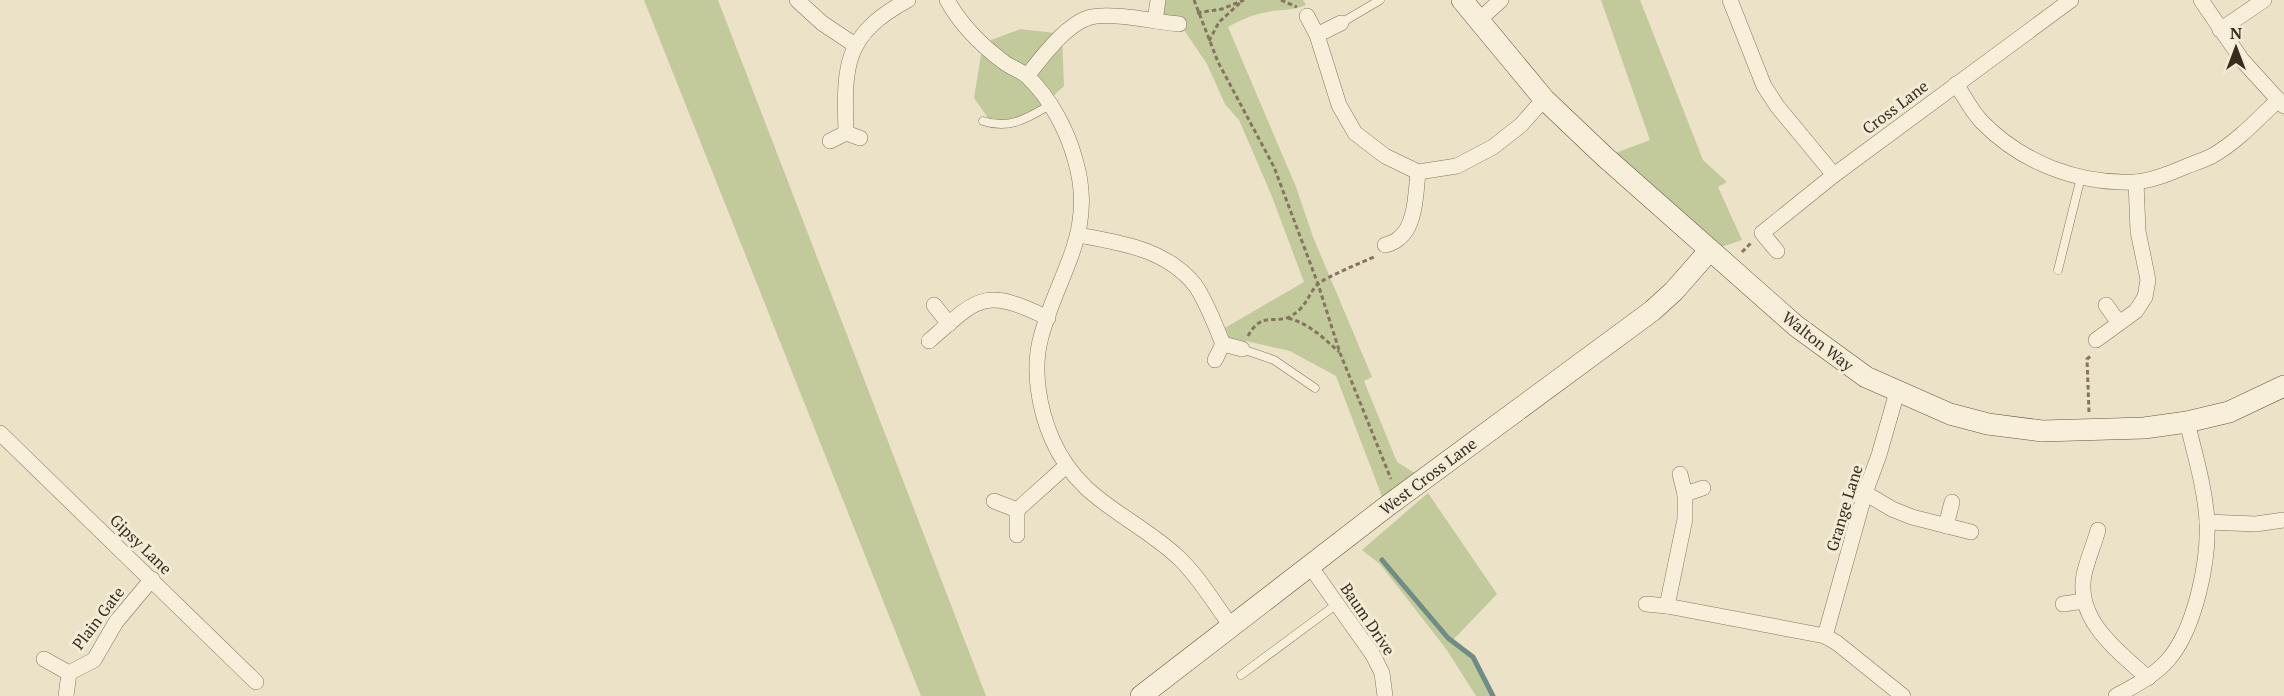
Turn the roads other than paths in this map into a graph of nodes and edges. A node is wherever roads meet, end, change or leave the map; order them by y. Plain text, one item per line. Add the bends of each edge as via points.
1 (797, 0) edge
2 (908, 0) edge
3 (947, 0) edge
4 (1158, 0) edge
5 (1380, 0) edge
6 (1462, 0) edge
7 (1501, 0) edge
8 (1730, 0) edge
9 (2071, 0) edge
10 (2201, 0) edge
11 (2264, 0) edge
12 (1307, 16) dead end
13 (1155, 21) junction
14 (1478, 21) junction
15 (1341, 23) joint
16 (1179, 24) dead end
17 (2220, 30) junction
18 (1317, 35) junction
19 (855, 45) junction
20 (1027, 76) junction
21 (1956, 84) junction
22 (1544, 99) junction
23 (2281, 103) edge
24 (1050, 105) junction
25 (983, 121) dead end
26 (830, 141) dead end
27 (1418, 172) junction
28 (1834, 175) junction
29 (2081, 177) junction
30 (2136, 182) junction
31 (1078, 235) junction
32 (1385, 245) road end
33 (1710, 251) junction
34 (1777, 251) dead end
35 (2058, 270) dead end
36 (934, 305) dead end
37 (2106, 305) dead end
38 (1048, 318) junction
39 (2119, 323) junction
40 (949, 324) junction
41 (2096, 340) road end
42 (929, 341) dead end
43 (1223, 344) junction
44 (1242, 349) joint
45 (1215, 360) dead end
46 (2284, 386) edge
47 (1315, 388) dead end
48 (1898, 392) junction
49 (2187, 423) junction
50 (0, 433) edge
51 (1066, 466) junction
52 (1680, 474) dead end
53 (1703, 488) dead end
54 (1865, 493) junction
55 (1685, 494) junction
56 (994, 501) dead end
57 (1952, 502) dead end
58 (1017, 510) junction
59 (2284, 520) edge
60 (2207, 522) junction
61 (1946, 526) junction
62 (2098, 530) dead end
63 (1971, 532) dead end
64 (1017, 535) dead end
65 (1310, 566) junction
66 (152, 579) junction
67 (2084, 601) junction
68 (1337, 604) junction
69 (1646, 604) dead end
70 (2063, 604) dead end
71 (1667, 606) junction
72 (1231, 626) junction
73 (1825, 636) junction
74 (44, 659) dead end
75 (69, 673) junction
76 (1241, 675) dead end
77 (2148, 678) junction
78 (256, 682) dead end
79 (1900, 695) edge
80 (66, 696) edge
81 (1141, 696) edge
82 (1385, 696) edge
83 (2116, 696) edge

1 - 19 street
2 - 19 street via 885,12
3 - 20 street via 956,17 981,43
4 - 13 street
5 - 15 lane
6 - 14 street, Walton Way
7 - 14 street
8 - 28 street via 1764,86
9 - 21 street, Cross Lane
10 - 17 street
11 - 17 street
12 - 18 street
13 - 16 street
13 - 20 street via 1089,17 1069,29
14 - 22 street, Walton Way
15 - 18 street
17 - 23 street
18 - 27 street via 1339,105 1355,133 1385,156
19 - 26 street via 845,82 853,135
20 - 24 street
21 - 28 street, Cross Lane
21 - 29 street via 1981,121 2010,146 2067,175
22 - 27 street via 1521,125 1493,147 1457,166
22 - 33 street, Walton Way
23 - 30 street via 2212,156
24 - 25 lane via 1009,124
24 - 31 street via 1076,159 1082,210
27 - 32 street via 1415,204 1407,230
28 - 34 street, Cross Lane via 1762,233
29 - 30 street
29 - 35 lane
30 - 39 street via 2138,231 2148,280 2145,297 2136,311
31 - 38 street
31 - 43 street via 1124,243 1154,253 1178,267 1196,287
33 - 48 street, Walton Way via 1826,350 1866,377
33 - 65 street, West Cross Lane via 1652,311
36 - 40 street
37 - 39 street
38 - 40 street via 999,299 968,307
38 - 51 street via 1040,338 1039,391 1044,418
39 - 41 street
40 - 42 street
43 - 44 street
43 - 45 street
44 - 47 lane via 1274,360
46 - 49 street, Walton Way via 2229,412
48 - 49 street, Walton Way via 1950,414 2042,431
48 - 54 street, Grange Lane
49 - 60 street
50 - 66 street, Gipsy Lane
51 - 58 street
51 - 72 street via 1093,496 1179,559
52 - 55 street
53 - 55 street
54 - 61 street via 1892,509
54 - 73 street, Grange Lane
55 - 71 street via 1685,519
56 - 58 street
57 - 61 street
58 - 64 street
59 - 60 street via 2256,524
60 - 77 street via 2197,602 2169,659
61 - 63 street
62 - 67 street via 2084,575
65 - 68 street, Baum Drive
65 - 72 street, West Cross Lane
66 - 75 street, Plain Gate via 116,622 94,660
66 - 78 street, Gipsy Lane
67 - 70 street
67 - 77 street via 2097,629
68 - 76 lane
68 - 82 street, Baum Drive via 1373,655 1382,673
69 - 71 street
71 - 73 street
72 - 81 street, West Cross Lane
73 - 79 street
74 - 75 street
75 - 80 street
77 - 83 street

